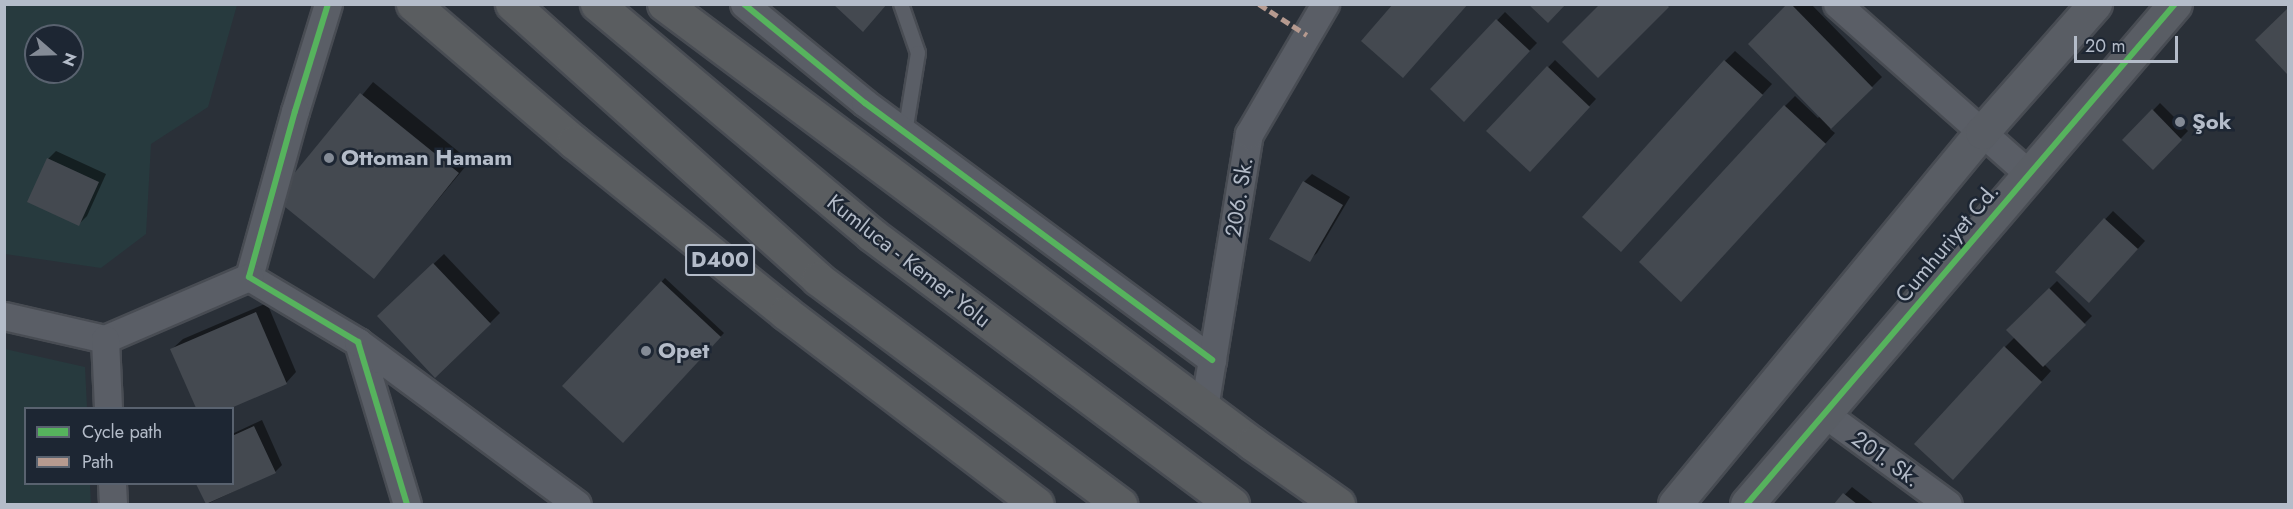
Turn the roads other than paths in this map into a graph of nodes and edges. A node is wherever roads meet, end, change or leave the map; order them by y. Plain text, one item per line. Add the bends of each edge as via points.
1 (328, 4) edge
2 (413, 4) edge
3 (512, 4) edge
4 (597, 4) edge
5 (664, 4) edge
6 (744, 4) edge
7 (901, 4) edge
8 (1325, 4) edge
9 (1837, 4) edge
10 (2095, 4) edge
11 (2175, 4) edge
12 (1982, 132) junction
13 (905, 133) junction
14 (2029, 174) junction
15 (249, 277) junction
16 (4, 316) edge
17 (105, 339) junction
18 (358, 342) junction
19 (1212, 360) junction
20 (108, 407) edge
21 (1204, 408) junction
22 (1825, 414) junction
23 (112, 485) edge
24 (112, 504) edge
25 (407, 504) edge
26 (577, 504) edge
27 (1037, 504) edge
28 (1120, 504) edge
29 (1232, 504) edge
30 (1338, 504) edge
31 (1675, 504) edge
32 (1747, 504) edge
33 (1948, 504) edge

1 - 15 street
2 - 27 highway, D400 via 574,142 749,283
3 - 28 highway, D400 via 818,279
4 - 29 highway, Kumluca - Kemer Yolu via 871,234
5 - 21 highway
6 - 13 street
7 - 13 lane via 918,53
8 - 19 street, 206. Sk. via 1249,134
9 - 12 street
10 - 12 street, Cumhuriyet Cd.
11 - 14 street, Cumhuriyet Cd.
12 - 14 street
12 - 31 street, Cumhuriyet Cd.
13 - 19 street
14 - 22 street, Cumhuriyet Cd.
15 - 17 street
15 - 18 street
16 - 17 street
17 - 20 street
18 - 25 street
18 - 26 street
19 - 21 street, 206. Sk.
21 - 30 highway
22 - 32 street, Cumhuriyet Cd.
22 - 33 street, 201. Sk.
23 - 24 street

